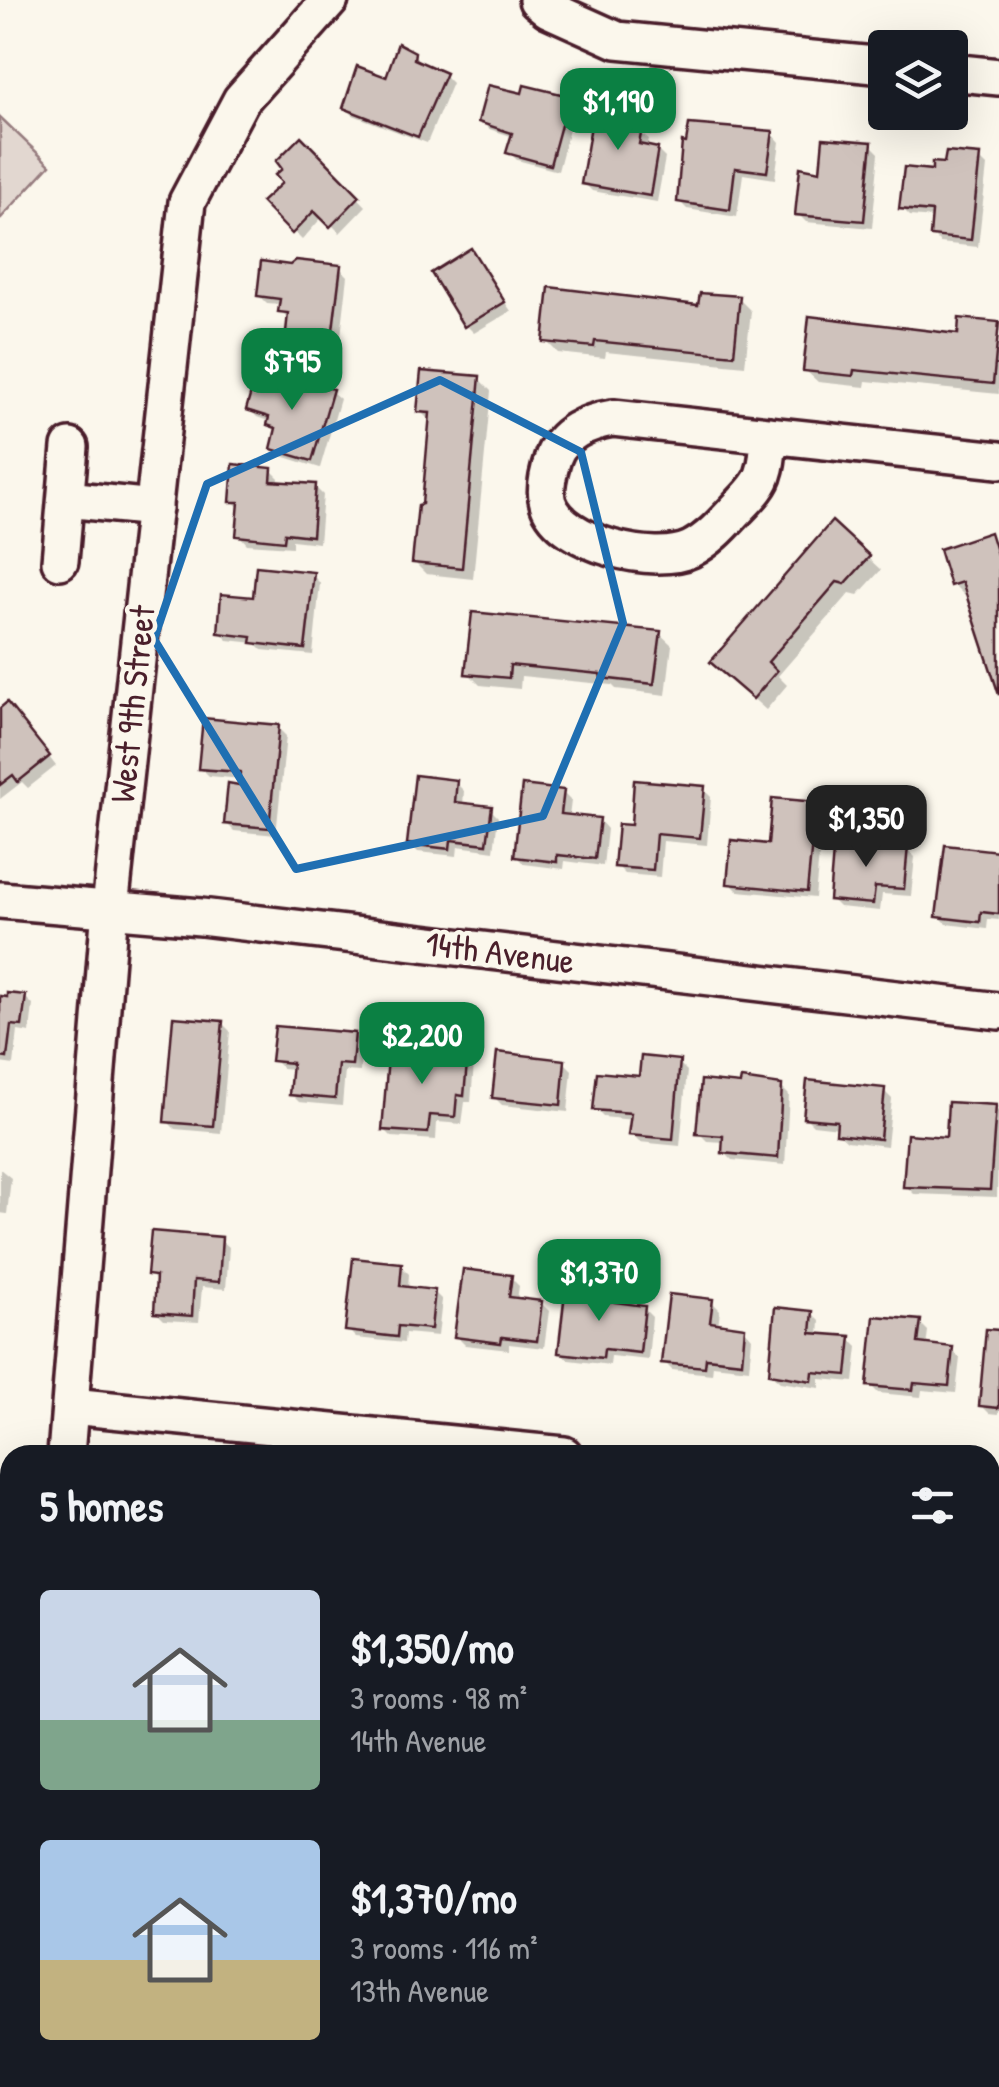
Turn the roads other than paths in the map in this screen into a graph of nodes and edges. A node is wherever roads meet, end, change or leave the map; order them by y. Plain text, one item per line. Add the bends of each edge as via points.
1 (330, 0) edge
2 (537, 0) edge
3 (868, 64) edge
4 (968, 74) edge
5 (999, 77) edge
6 (770, 434) junction
7 (70, 448) dead end
8 (999, 460) edge
9 (66, 499) junction
10 (154, 508) junction
11 (60, 562) dead end
12 (0, 900) edge
13 (110, 908) junction
14 (999, 1011) edge
15 (71, 1406) junction
16 (67, 1445) edge
17 (463, 1445) edge

1 - 10 street, West 9th Street via 241,100 188,202
2 - 3 street via 618,40
4 - 5 street
6 - 6 street via 592,421 557,447 548,470 548,504 583,538 613,550 689,550 716,532 764,476
6 - 8 street
7 - 9 street
9 - 10 street
9 - 11 street
10 - 13 street, West 9th Street
12 - 13 street, 14th Avenue
13 - 14 street, 14th Avenue
13 - 15 street, West 9th Street
15 - 16 street, West 9th Street
15 - 17 street

